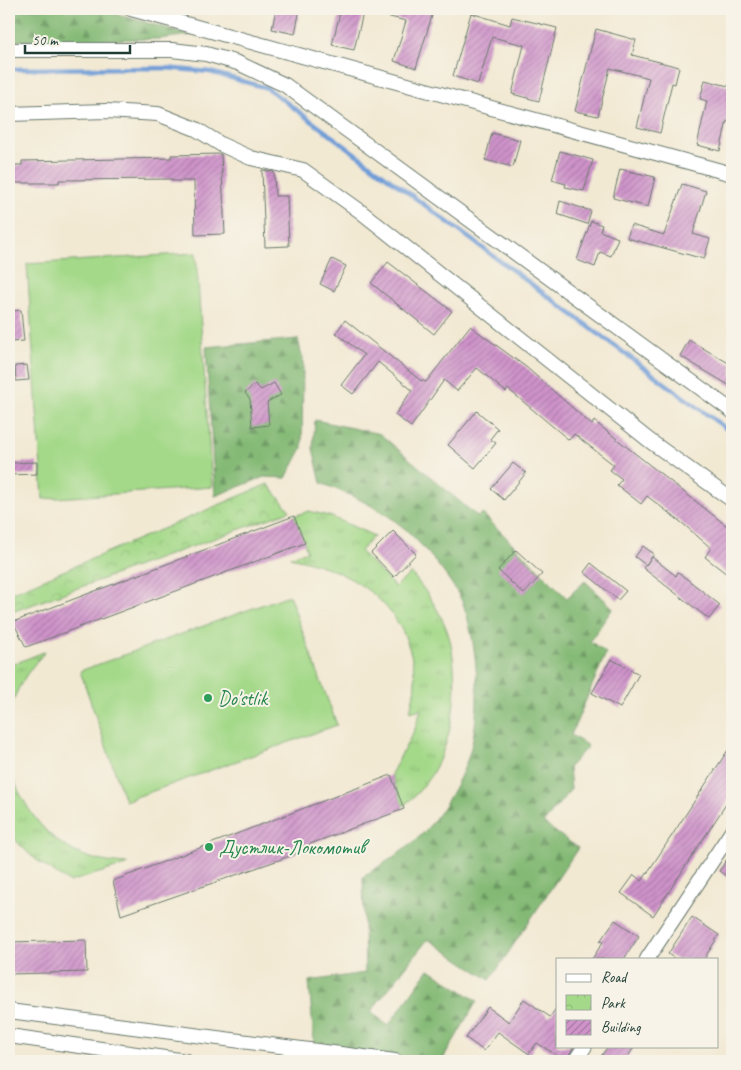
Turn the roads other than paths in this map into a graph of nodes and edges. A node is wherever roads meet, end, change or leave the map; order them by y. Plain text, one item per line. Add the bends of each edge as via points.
1 (131, 9) edge
2 (9, 50) edge
3 (9, 114) edge
4 (732, 174) edge
5 (732, 411) edge
6 (732, 500) edge
7 (732, 831) edge
8 (647, 958) edge
9 (9, 1011) edge
10 (9, 1036) edge
11 (584, 1048) edge
12 (298, 1056) edge
13 (186, 1061) edge
14 (395, 1061) edge
15 (575, 1061) edge

1 - 4 street
2 - 5 street via 172,50 206,54 261,72 285,85
3 - 6 street via 106,111 158,114 251,158 303,170 360,211 650,441
7 - 8 street
9 - 12 street
10 - 13 street
11 - 15 street
12 - 14 street

